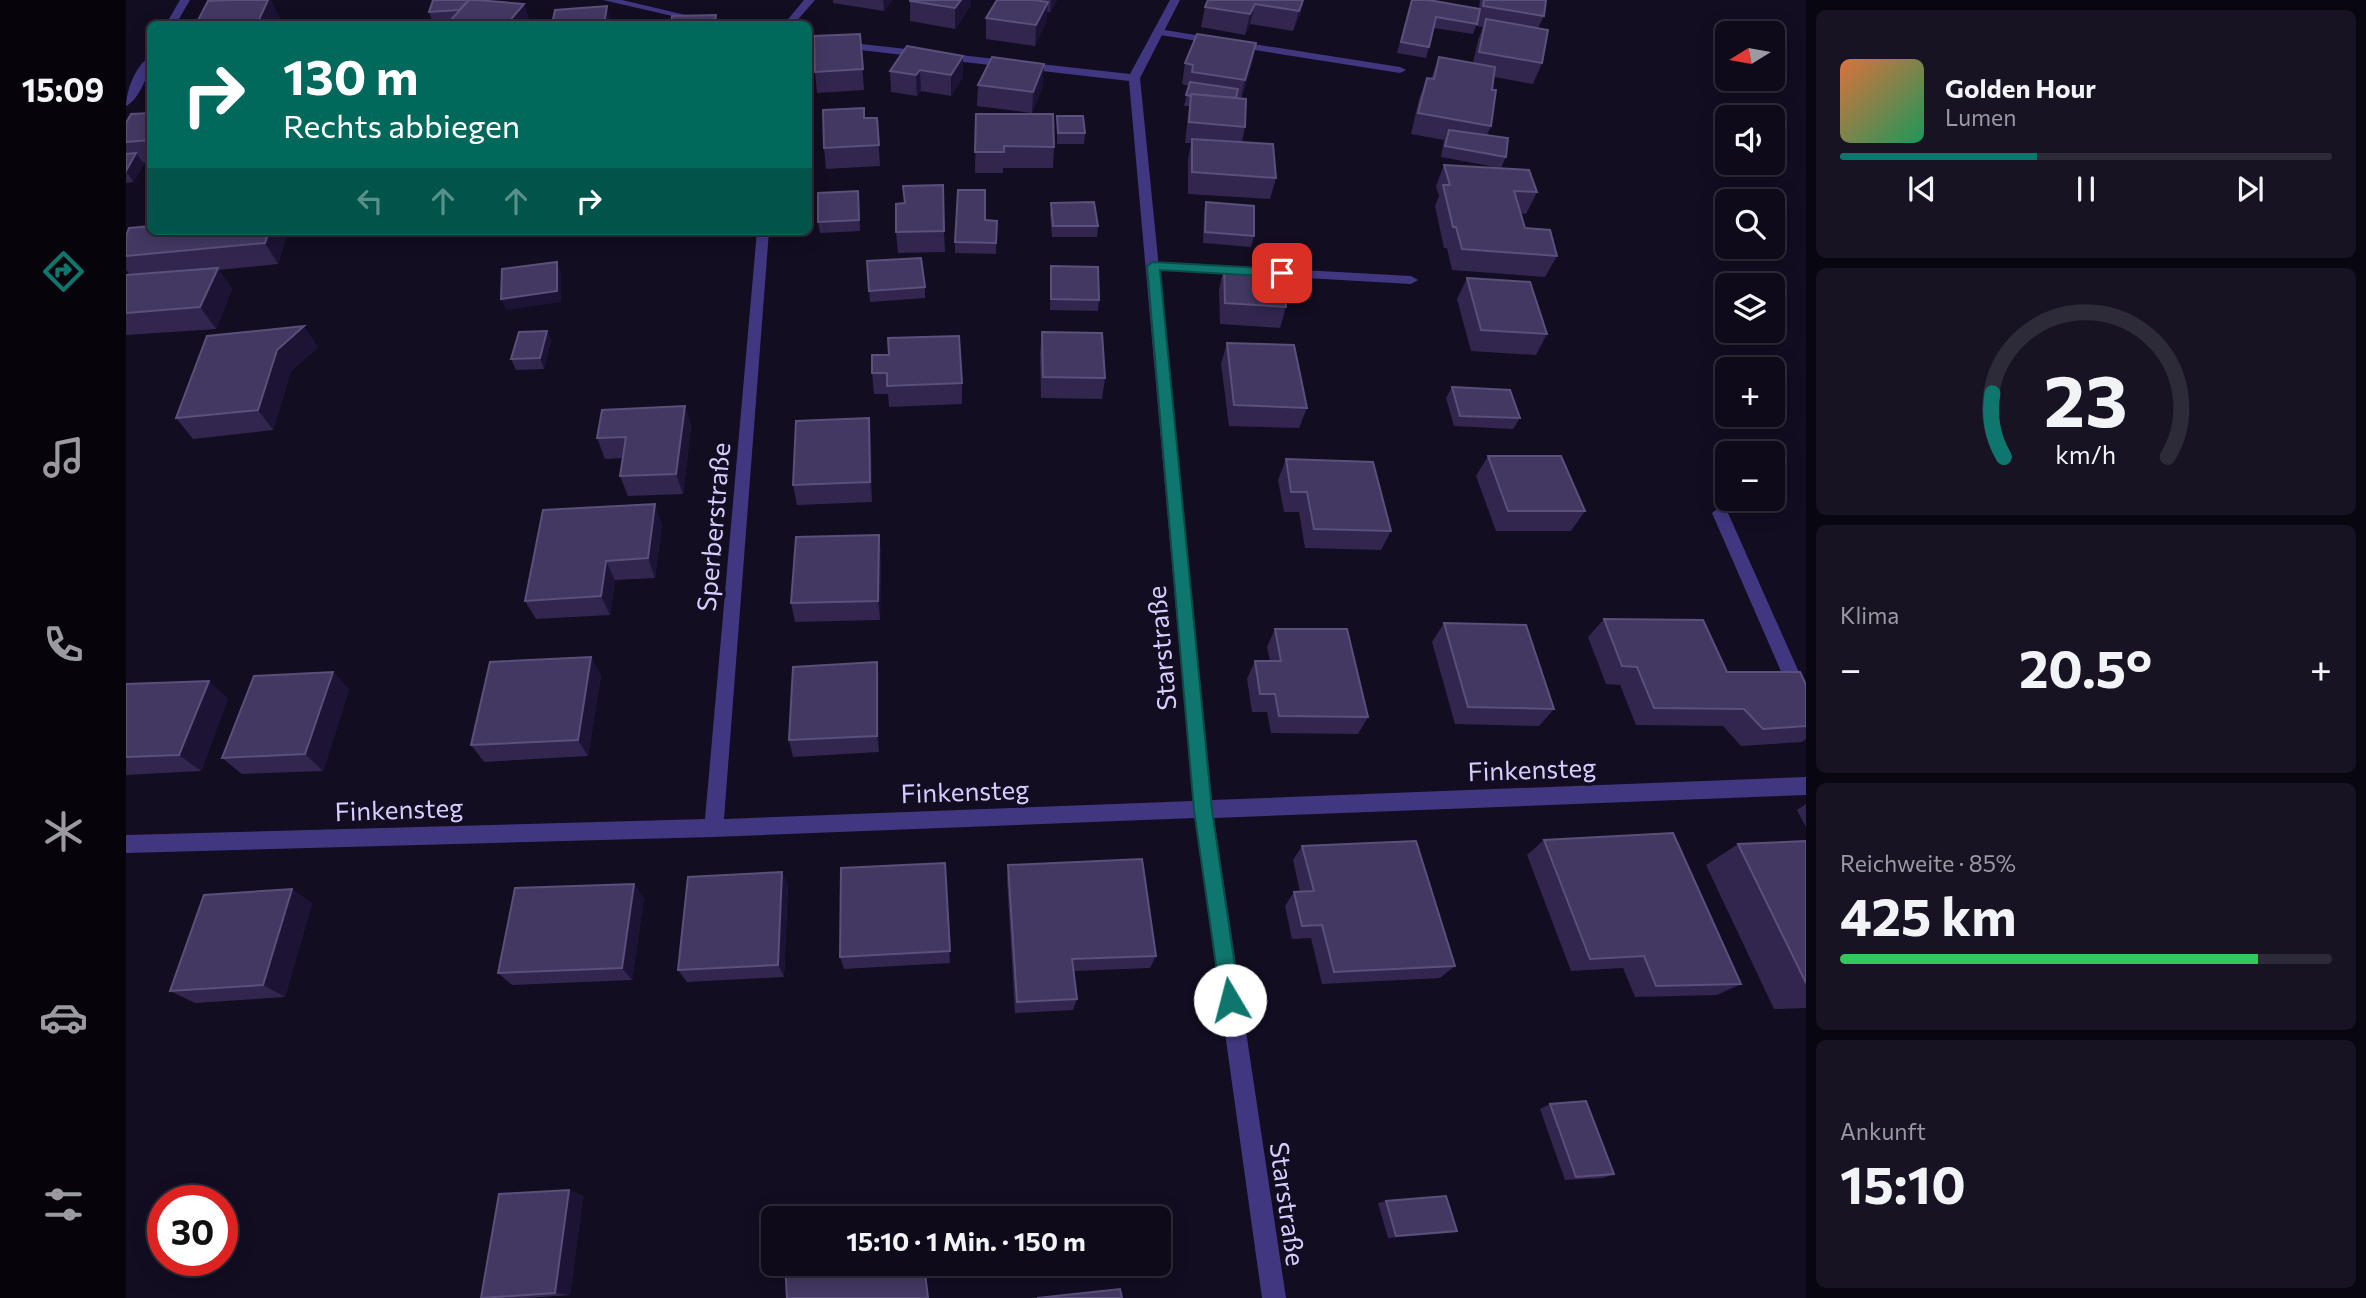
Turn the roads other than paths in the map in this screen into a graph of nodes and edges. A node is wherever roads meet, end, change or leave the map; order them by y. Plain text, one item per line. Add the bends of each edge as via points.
1 (185, 0) edge
2 (608, 0) edge
3 (810, 0) edge
4 (1175, 0) edge
5 (173, 21) edge
6 (705, 21) edge
7 (792, 21) edge
8 (1158, 32) junction
9 (812, 41) edge
10 (147, 65) edge
11 (1400, 71) dead end
12 (1134, 78) junction
13 (126, 103) edge
14 (763, 235) edge
15 (1153, 266) junction
16 (1411, 280) dead end
17 (1720, 513) dead end
18 (1806, 708) edge
19 (1806, 786) edge
20 (1203, 810) junction
21 (714, 828) junction
22 (126, 844) edge
23 (1274, 1298) edge

1 - 5 street
2 - 6 street
3 - 7 street
4 - 8 street
8 - 11 street
8 - 12 street
9 - 12 street
10 - 13 street
12 - 15 street, Starstraße
14 - 21 street, Sperberstraße
15 - 16 street
15 - 20 street, Starstraße
17 - 18 street
19 - 20 street, Finkensteg
20 - 21 street, Finkensteg
20 - 23 street, Starstraße
21 - 22 street, Finkensteg

